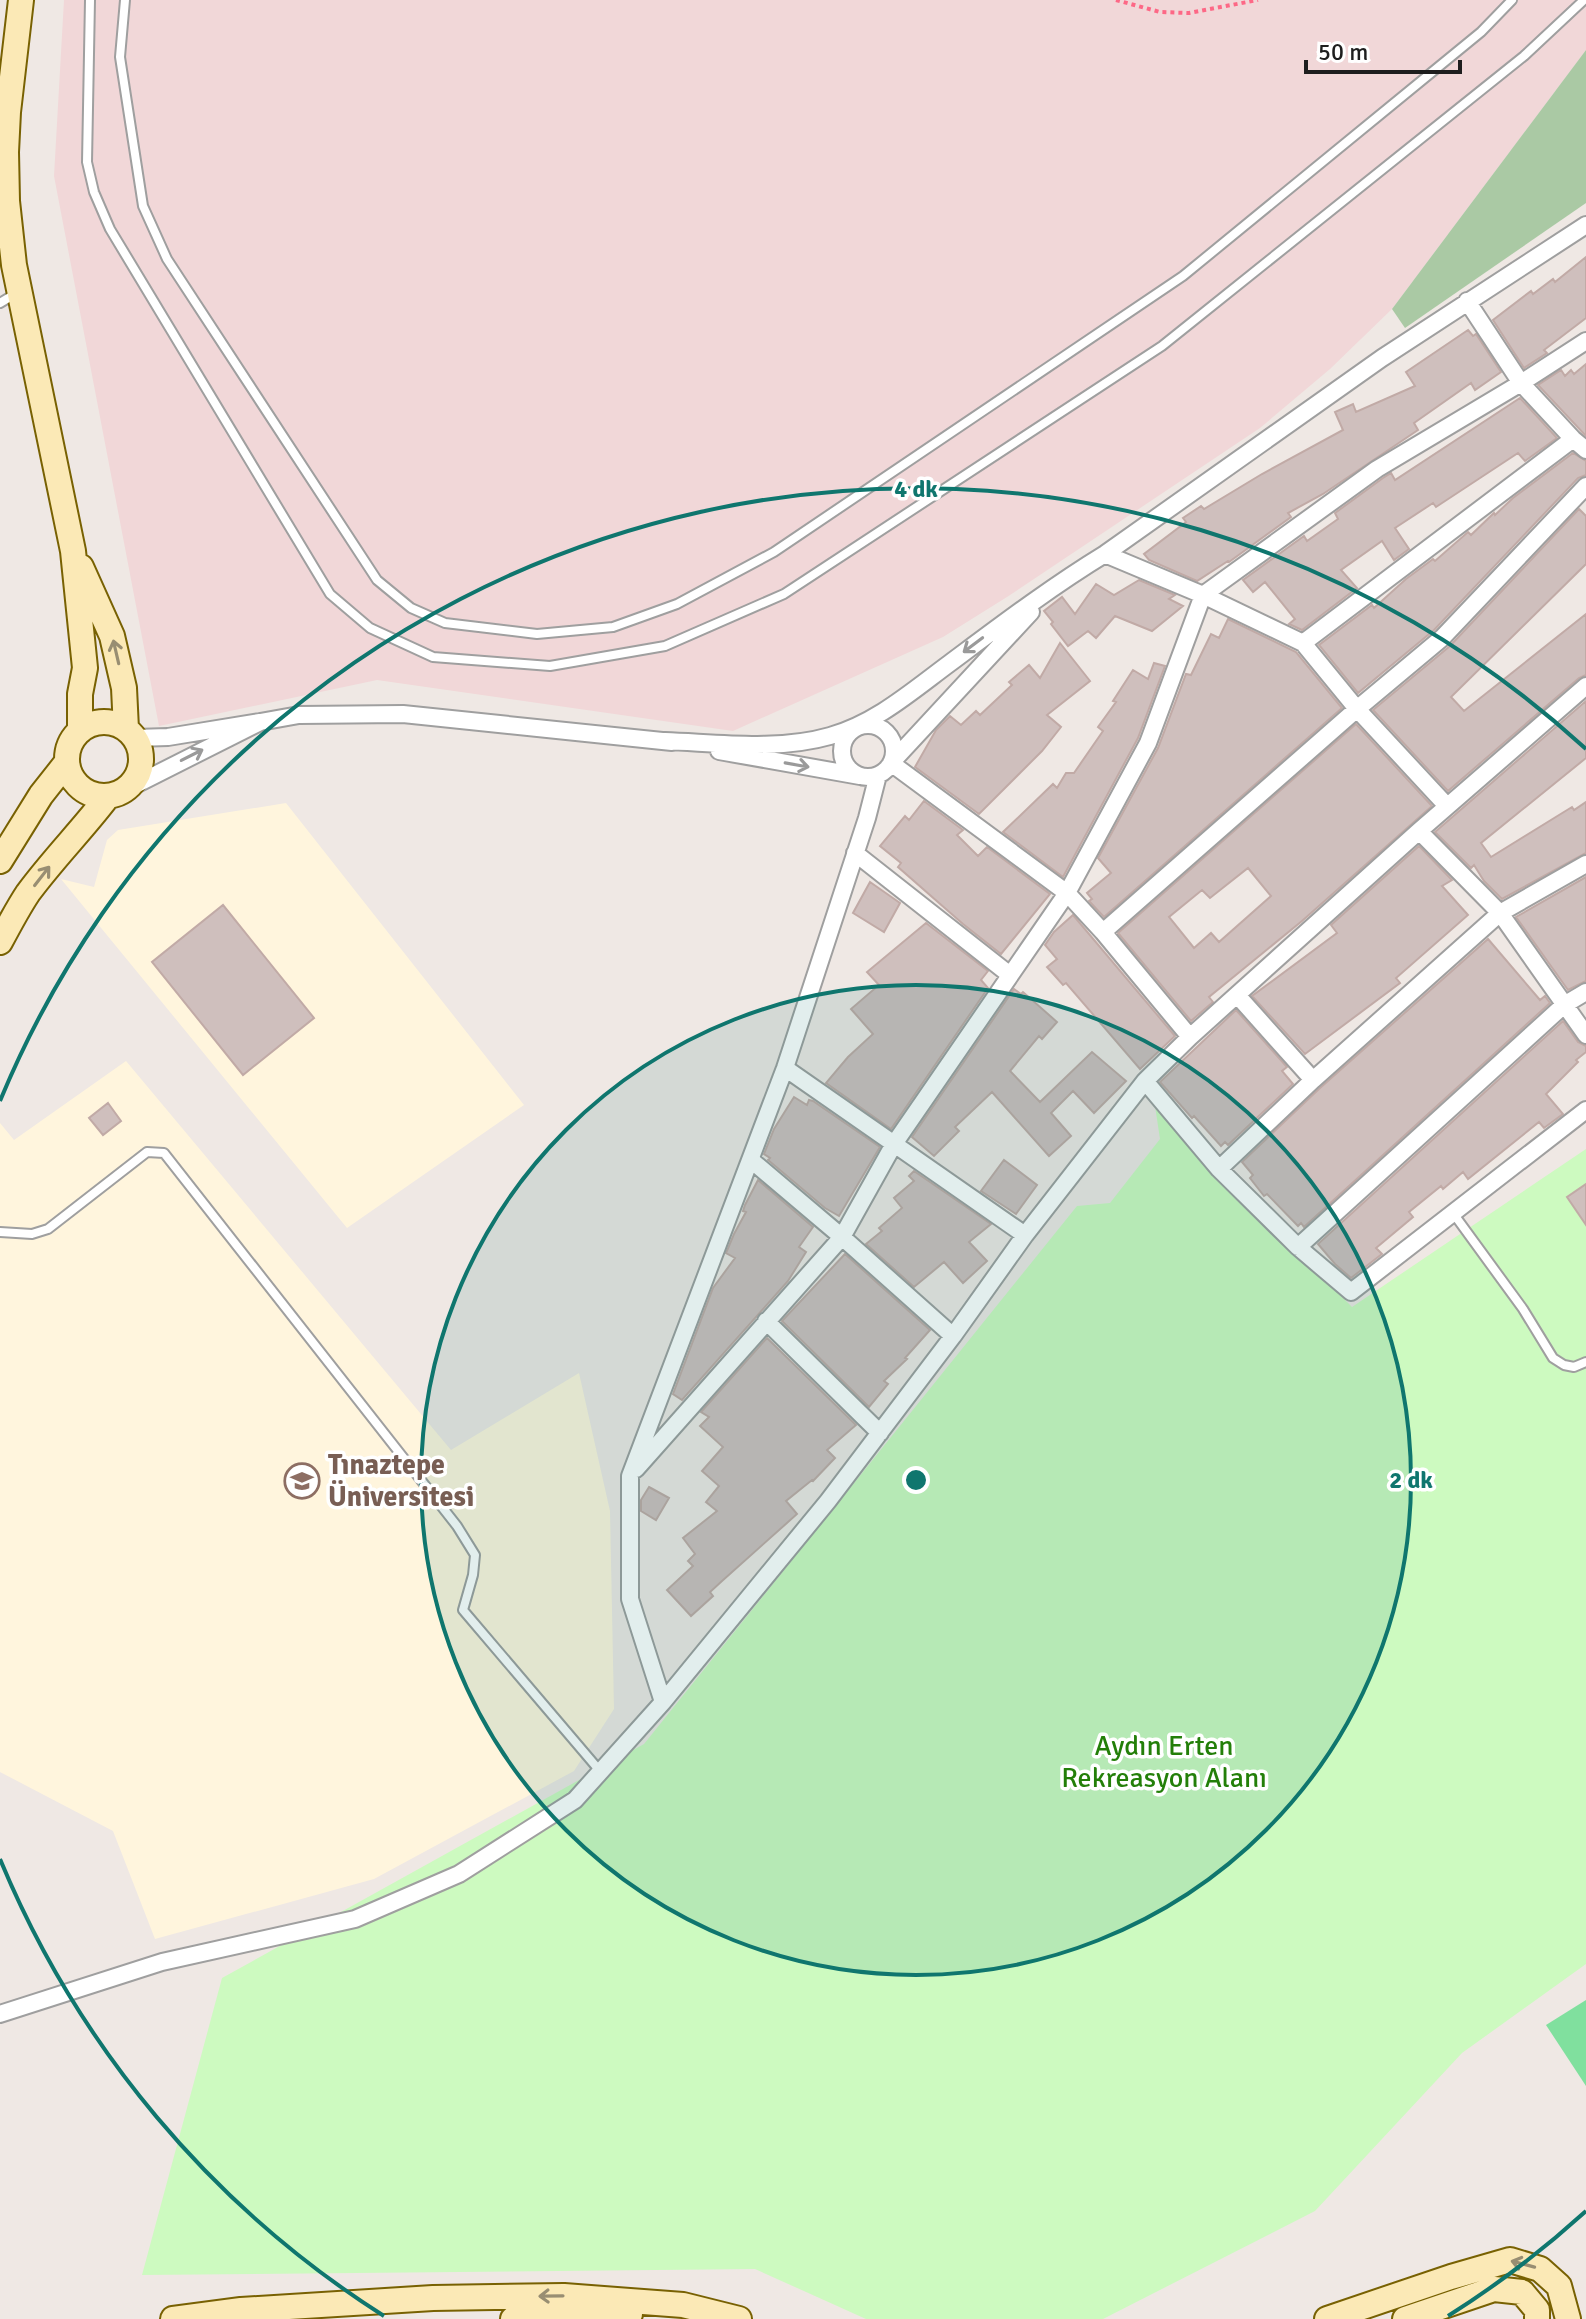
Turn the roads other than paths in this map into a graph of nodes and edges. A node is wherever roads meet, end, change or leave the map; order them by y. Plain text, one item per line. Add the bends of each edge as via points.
1 (21, 0) edge
2 (90, 0) edge
3 (125, 0) edge
4 (1512, 0) edge
5 (1584, 0) edge
6 (1586, 225) edge
7 (10, 297) edge
8 (1467, 301) junction
9 (1586, 341) edge
10 (1521, 383) junction
11 (1579, 445) edge
12 (1586, 486) edge
13 (73, 551) junction
14 (1105, 554) junction
15 (1058, 582) junction
16 (1203, 595) junction
17 (1303, 643) junction
18 (1586, 686) edge
19 (1357, 709) junction
20 (260, 722) junction
21 (857, 726) junction
22 (80, 731) junction
23 (130, 734) junction
24 (665, 741) junction
25 (67, 762) junction
26 (891, 763) junction
27 (878, 775) junction
28 (860, 776) junction
29 (115, 793) junction
30 (1447, 806) junction
31 (1419, 831) junction
32 (855, 853) junction
33 (0, 861) edge
34 (1586, 864) edge
35 (1067, 893) junction
36 (1500, 913) junction
37 (4, 929) edge
38 (1103, 932) junction
39 (1010, 975) junction
40 (1586, 992) edge
41 (1237, 995) junction
42 (1564, 1005) junction
43 (1586, 1035) edge
44 (1190, 1037) junction
45 (785, 1068) junction
46 (1313, 1080) junction
47 (1145, 1081) junction
48 (1586, 1110) edge
49 (894, 1144) junction
50 (751, 1160) junction
51 (1219, 1169) junction
52 (1453, 1213) junction
53 (0, 1232) edge
54 (1025, 1235) junction
55 (842, 1237) junction
56 (1298, 1247) junction
57 (766, 1321) junction
58 (953, 1336) junction
59 (1586, 1362) edge
60 (880, 1433) junction
61 (630, 1476) junction
62 (663, 1702) junction
63 (600, 1772) junction
64 (0, 2014) edge
65 (173, 2319) edge
66 (513, 2319) edge
67 (664, 2319) edge
68 (739, 2319) edge
69 (1327, 2319) edge
70 (1405, 2319) edge
71 (1537, 2319) edge
72 (1568, 2319) edge

1 - 7 main road via 6,152 14,265
2 - 5 lane via 86,148 94,192 110,229 330,594 370,628 433,657 550,666 665,646 784,594 1162,346 1524,56
3 - 4 lane via 120,57 143,206 167,259 377,580 411,608 445,623 537,634 613,627 677,604 774,552 1183,276 1481,32
6 - 8 street
7 - 13 main road
8 - 10 street
8 - 14 street
9 - 10 street
10 - 11 street
10 - 16 street via 1377,469
11 - 17 street
12 - 19 street via 1442,638
13 - 22 main road via 85,668
23 -> 13 main road via 112,636
14 - 15 street
14 - 16 street
15 -> 21 street
15 - 26 street
16 - 17 street
16 - 35 street via 1148,743
17 - 19 street
18 - 30 street
19 - 30 street
19 - 38 street
20 - 23 street via 168,737
20 - 24 street via 299,715 403,714
29 -> 20 street
21 - 24 street via 782,744
21 - 26 street via 873,724 888,732 894,747
21 - 28 street via 844,739 842,757
22 - 23 main road via 103,722
22 - 25 main road
23 - 29 main road via 140,749 138,773
24 -> 28 street
25 - 29 main road via 85,791
25 - 33 main road
26 - 27 street
26 - 35 street
27 - 28 street
27 - 32 street
37 -> 29 main road via 57,857
30 - 31 street
31 - 36 street
31 - 41 street
32 - 39 street
32 - 45 street
34 - 36 street
35 - 38 street
35 - 39 street
36 - 42 street
36 - 46 street
38 - 44 street
39 - 49 street
40 - 42 street
41 - 44 street
41 - 46 street
42 - 43 street
42 - 56 street
44 - 47 street
45 - 49 street
45 - 50 street
46 - 51 street
47 - 51 street
47 - 54 street
48 - 52 street
49 - 54 street
49 - 55 street
50 - 55 street
50 - 61 street
51 - 56 street
52 - 56 street via 1351,1292
52 - 59 lane via 1553,1358 1574,1367
53 - 63 lane via 48,1229 147,1152 164,1153 457,1526 475,1555 463,1610
54 - 58 street
55 - 57 street
55 - 58 street
57 - 60 street
57 - 61 street
58 - 60 street
60 - 62 street
61 - 62 street via 630,1599
62 - 63 street
63 - 64 street via 575,1800 459,1874 355,1919 162,1962
68 -> 65 main road via 683,2305 564,2296 433,2298
66 - 67 main road via 645,2313
72 -> 69 main road via 1559,2286 1540,2269 1510,2260
70 - 71 main road via 1494,2289 1522,2292 1537,2310

